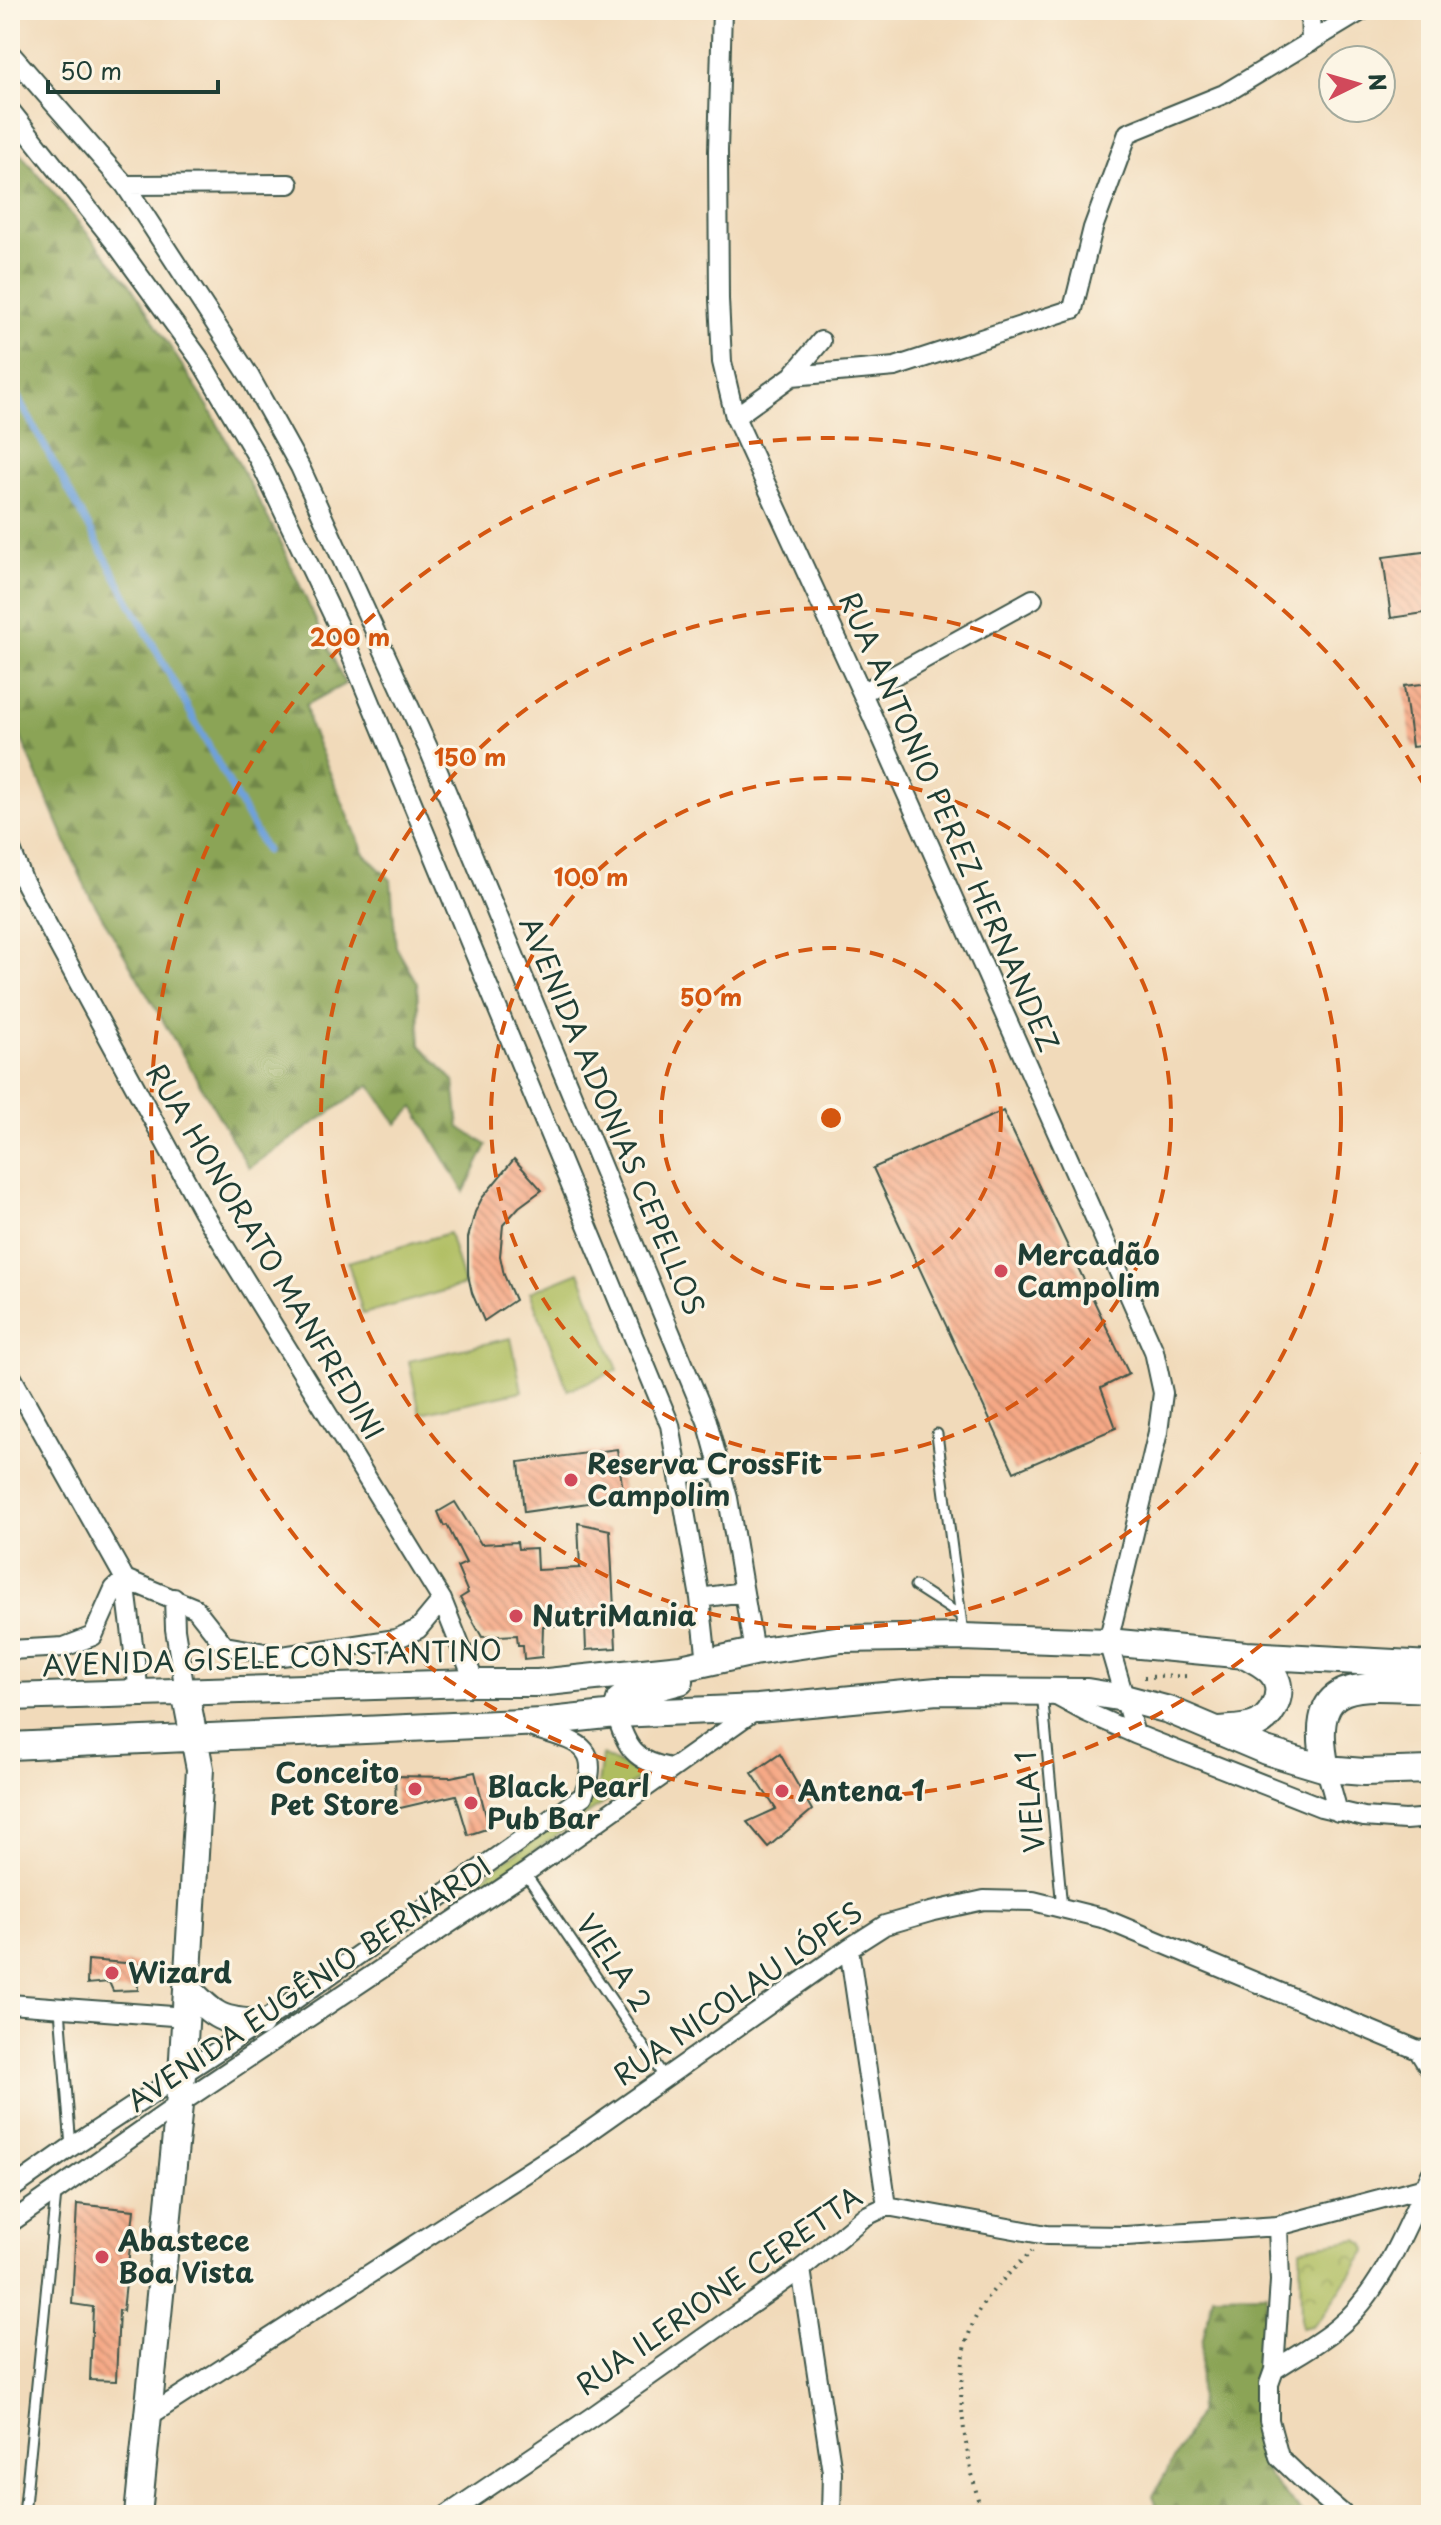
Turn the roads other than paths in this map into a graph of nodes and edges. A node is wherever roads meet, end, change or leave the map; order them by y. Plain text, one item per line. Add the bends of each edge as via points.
1 (722, 10) edge
2 (1310, 10) edge
3 (1363, 10) edge
4 (1311, 42) junction
5 (10, 53) edge
6 (10, 110) edge
7 (289, 184) dead end
8 (125, 185) junction
9 (821, 341) dead end
10 (792, 376) junction
11 (735, 417) junction
12 (1033, 599) dead end
13 (862, 693) junction
14 (10, 847) edge
15 (16, 884) edge
16 (10, 1374) edge
17 (937, 1434) dead end
18 (720, 1469) junction
19 (679, 1474) junction
20 (125, 1579) junction
21 (915, 1586) dead end
22 (743, 1592) junction
23 (174, 1598) junction
24 (700, 1598) junction
25 (442, 1600) junction
26 (962, 1626) junction
27 (1108, 1642) junction
28 (10, 1650) edge
29 (754, 1652) junction
30 (1246, 1655) junction
31 (707, 1662) junction
32 (1431, 1665) edge
33 (475, 1683) junction
34 (1431, 1689) edge
35 (185, 1691) junction
36 (1045, 1692) junction
37 (139, 1693) junction
38 (10, 1697) edge
39 (1124, 1698) junction
40 (758, 1708) junction
41 (616, 1714) junction
42 (517, 1723) junction
43 (1216, 1730) junction
44 (1135, 1734) junction
45 (195, 1739) junction
46 (10, 1746) edge
47 (672, 1768) junction
48 (1326, 1769) junction
49 (1431, 1770) edge
50 (1338, 1812) junction
51 (1431, 1818) edge
52 (525, 1873) junction
53 (1062, 1908) junction
54 (849, 1948) junction
55 (187, 1988) junction
56 (10, 2004) edge
57 (60, 2009) junction
58 (186, 2017) junction
59 (260, 2023) junction
60 (1425, 2049) edge
61 (1431, 2071) edge
62 (182, 2075) junction
63 (665, 2078) junction
64 (179, 2104) junction
65 (71, 2147) junction
66 (1428, 2180) edge
67 (10, 2190) edge
68 (56, 2190) junction
69 (887, 2206) junction
70 (1431, 2214) edge
71 (10, 2223) edge
72 (1278, 2226) junction
73 (801, 2269) junction
74 (1274, 2370) junction
75 (149, 2416) junction
76 (24, 2515) edge
77 (138, 2515) edge
78 (447, 2515) edge
79 (831, 2515) edge
80 (1344, 2515) edge

1 - 11 street, RUA ANTONIO PEREZ HERNANDEZ via 719,299 722,362
2 - 4 street
3 - 4 street
4 - 10 street via 1224,94 1128,133 1093,228 1073,309 895,367
5 - 8 street, AVENIDA ADONIAS CEPELLOS
6 - 19 street via 199,358 259,460 356,667 670,1425
7 - 8 street
8 - 18 street, AVENIDA ADONIAS CEPELLOS via 250,377 355,584 670,1329
9 - 10 street
10 - 11 street
11 - 13 street, RUA ANTONIO PEREZ HERNANDEZ
12 - 13 street
13 - 27 street, RUA ANTONIO PEREZ HERNANDEZ via 1154,1351 1163,1393 1158,1432
14 - 15 street, RUA HONORATO MANFREDINI
15 - 25 street, RUA HONORATO MANFREDINI via 202,1210
16 - 20 street
17 - 26 lane
18 - 19 street
18 - 22 street, AVENIDA ADONIAS CEPELLOS
19 - 24 street
20 - 23 street
20 - 28 street via 114,1589 93,1636 64,1647
20 - 37 street
21 - 26 lane
22 - 24 street
22 - 29 street, AVENIDA ADONIAS CEPELLOS
23 - 25 street via 195,1608 225,1646 282,1656 396,1639 418,1629
23 - 35 street
24 - 31 street
25 - 33 street, RUA HONORATO MANFREDINI
26 - 27 main road, AVENIDA GISELE CONSTANTINO
26 - 29 main road, AVENIDA GISELE CONSTANTINO
27 - 30 main road, AVENIDA GISELE CONSTANTINO
27 - 39 street
29 - 31 main road, AVENIDA GISELE CONSTANTINO
30 - 32 main road, AVENIDA GISELE CONSTANTINO
30 - 43 main road via 1277,1680 1278,1698 1255,1726
31 - 33 main road, AVENIDA GISELE CONSTANTINO via 538,1683
31 - 41 main road via 703,1672 690,1679 620,1700
33 - 35 main road, AVENIDA GISELE CONSTANTINO
34 - 48 main road via 1358,1687 1329,1701 1322,1732
35 - 37 main road, AVENIDA GISELE CONSTANTINO
35 - 45 main road
36 - 39 main road
36 - 40 main road via 937,1691
36 - 44 street
36 - 53 lane, VIELA 1
37 - 38 main road, AVENIDA GISELE CONSTANTINO
39 - 43 main road
39 - 44 street
40 - 41 main road
40 - 47 street, AVENIDA EUGÊNIO BERNARDI
41 - 42 main road
41 - 47 street via 635,1755
42 - 45 main road
42 - 59 street, AVENIDA EUGÊNIO BERNARDI via 576,1743 587,1752 592,1765 583,1796
43 - 48 main road
44 - 50 street
45 - 46 main road
45 - 55 main road via 200,1769
47 - 52 street, AVENIDA EUGÊNIO BERNARDI
48 - 49 main road
48 - 50 street
50 - 51 street
52 - 63 lane, VIELA 2
52 - 64 street, AVENIDA EUGÊNIO BERNARDI
53 - 54 street, RUA NICOLAU LÓPES via 1033,1901 984,1900 885,1925
53 - 60 street, RUA NICOLAU LÓPES via 1102,1918
54 - 63 street, RUA NICOLAU LÓPES
54 - 69 street, RUA ILERIONE CERETTA
55 - 58 main road
55 - 59 main road via 214,2014 232,2022
56 - 57 street
57 - 58 street
57 - 65 lane
58 - 62 main road
59 - 62 street, AVENIDA EUGÊNIO BERNARDI
60 - 61 street, RUA NICOLAU LÓPES
62 - 64 main road
62 - 65 street, AVENIDA EUGÊNIO BERNARDI
63 - 75 street, RUA NICOLAU LÓPES
64 - 68 street, AVENIDA EUGÊNIO BERNARDI
64 - 75 main road
65 - 67 street, AVENIDA EUGÊNIO BERNARDI
66 - 70 street
66 - 72 street
66 - 74 street via 1365,2299 1338,2328
68 - 71 street, AVENIDA EUGÊNIO BERNARDI
68 - 76 lane
69 - 72 street via 1047,2235 1126,2236
69 - 73 street, RUA ILERIONE CERETTA via 864,2217
72 - 74 street
73 - 78 street, RUA ILERIONE CERETTA
73 - 79 street via 832,2472
74 - 80 street via 1269,2420 1279,2457
75 - 77 main road

